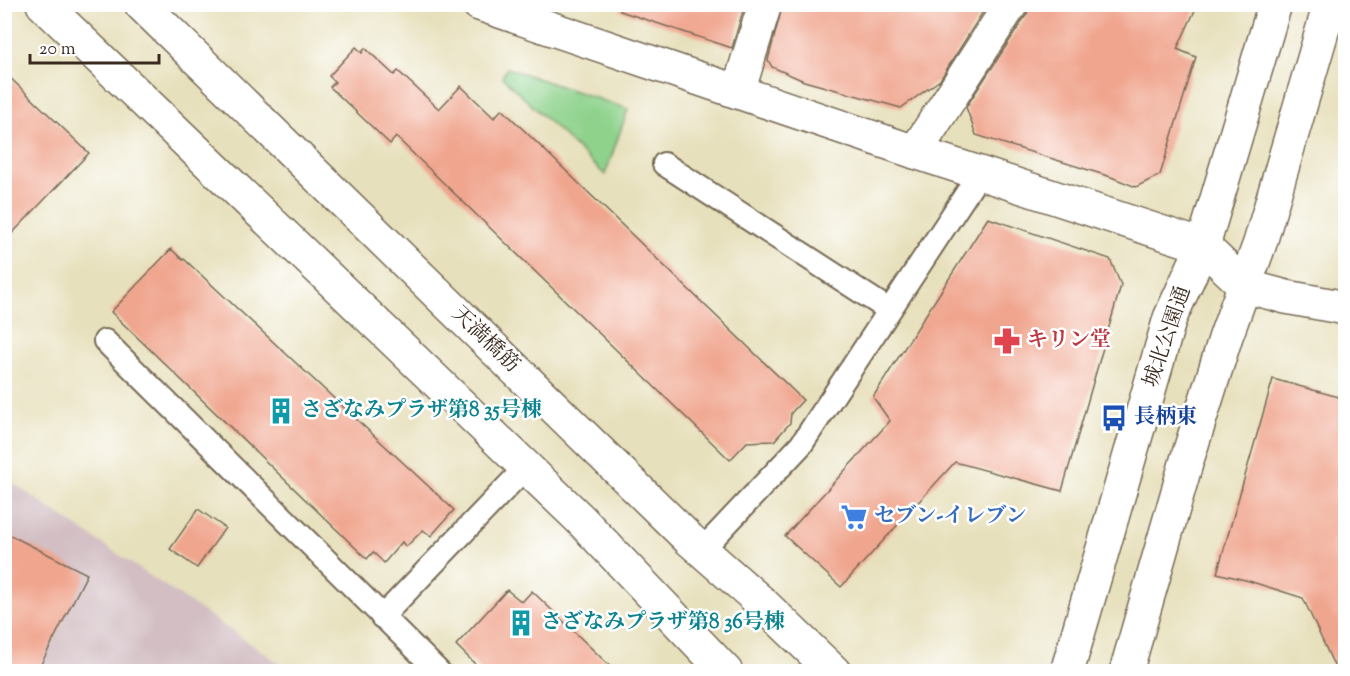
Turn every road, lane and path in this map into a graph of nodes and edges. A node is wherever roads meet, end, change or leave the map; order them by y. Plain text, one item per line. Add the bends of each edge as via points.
1 (43, 4) edge
2 (479, 4) edge
3 (765, 4) edge
4 (1011, 4) edge
5 (1275, 4) edge
6 (1330, 4) edge
7 (156, 11) edge
8 (738, 92) junction
9 (915, 152) junction
10 (664, 164) dead end
11 (980, 173) junction
12 (1203, 246) junction
13 (1245, 286) junction
14 (1346, 308) edge
15 (889, 310) junction
16 (105, 341) dead end
17 (526, 467) junction
18 (702, 550) junction
19 (382, 617) junction
20 (439, 672) edge
21 (726, 672) edge
22 (834, 672) edge
23 (1067, 672) edge
24 (1126, 672) edge

1 - 17 street
2 - 8 street
3 - 8 street
4 - 9 street
5 - 12 street, 城北公園通
6 - 13 street
7 - 18 street, 天満橋筋
8 - 9 street
9 - 11 street
10 - 15 lane
11 - 12 street
11 - 15 lane
12 - 13 street
12 - 23 street, 城北公園通 via 1170,318
13 - 14 street
13 - 24 street via 1187,460
15 - 18 lane via 801,445
16 - 19 lane
17 - 19 lane
17 - 21 street
18 - 22 street, 天満橋筋
19 - 20 lane

